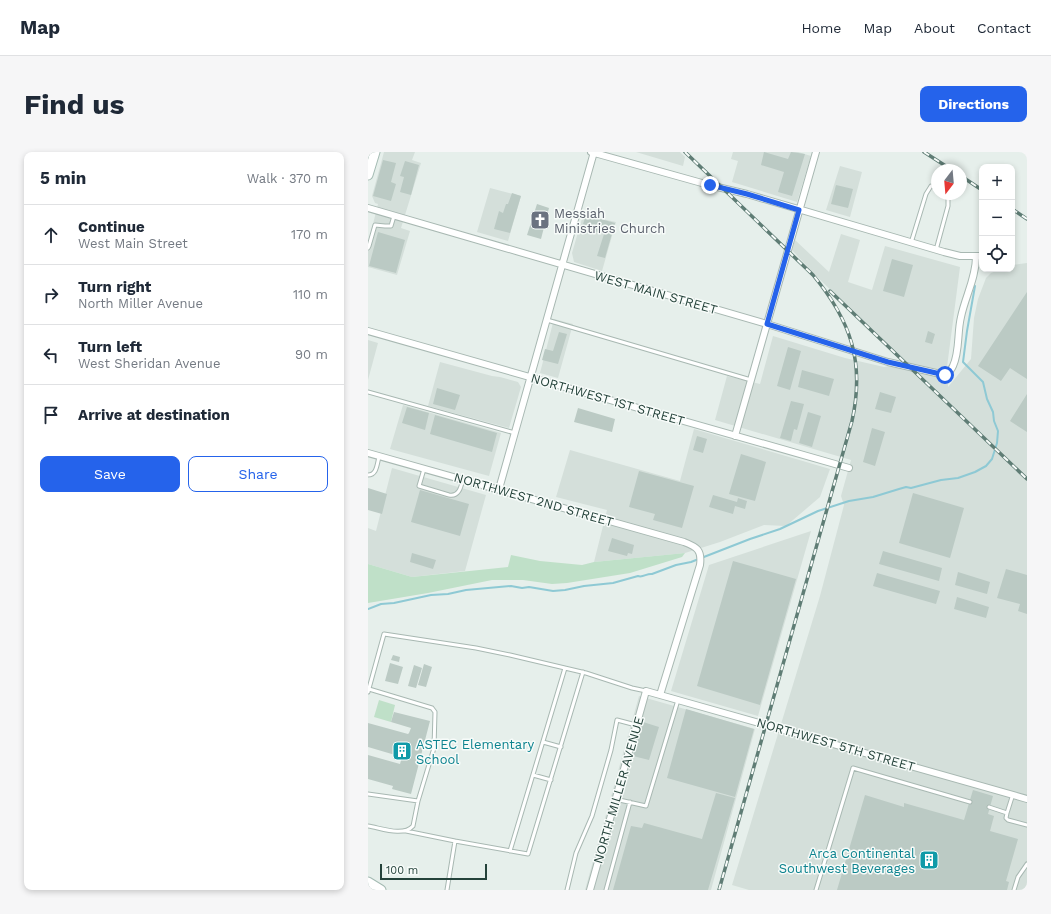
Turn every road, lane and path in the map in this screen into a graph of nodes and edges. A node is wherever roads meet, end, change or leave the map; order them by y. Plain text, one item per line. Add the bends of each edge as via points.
1 (375, 152) edge
2 (593, 152) edge
3 (816, 152) edge
4 (368, 175) edge
5 (931, 186) edge
6 (949, 200) edge
7 (368, 208) edge
8 (799, 210) junction
9 (394, 216) junction
10 (912, 243) junction
11 (368, 248) edge
12 (936, 250) junction
13 (979, 256) edge
14 (563, 264) junction
15 (547, 320) junction
16 (767, 324) junction
17 (368, 331) edge
18 (530, 377) junction
19 (751, 380) junction
20 (368, 392) edge
21 (515, 433) junction
22 (735, 436) junction
23 (368, 453) edge
24 (380, 456) junction
25 (424, 468) junction
26 (849, 468) dead end
27 (368, 475) edge
28 (463, 479) junction
29 (499, 489) junction
30 (565, 668) junction
31 (583, 672) junction
32 (368, 690) edge
33 (646, 691) junction
34 (660, 695) junction
35 (678, 700) junction
36 (636, 725) junction
37 (543, 742) junction
38 (561, 747) junction
39 (534, 775) junction
40 (551, 780) junction
41 (368, 794) edge
42 (1013, 794) junction
43 (615, 799) junction
44 (1027, 799) edge
45 (418, 802) junction
46 (630, 802) junction
47 (970, 802) dead end
48 (989, 808) dead end
49 (1007, 812) junction
50 (1027, 825) edge
51 (368, 826) edge
52 (405, 831) junction
53 (456, 841) junction
54 (510, 851) junction
55 (1027, 864) edge
56 (368, 882) edge
57 (381, 890) edge
58 (447, 890) edge
59 (567, 890) edge
60 (590, 890) edge
61 (606, 890) edge
62 (816, 890) edge
63 (1014, 890) edge

1 - 4 main road
2 - 8 street
2 - 14 street
3 - 8 street
5 - 10 lane via 926,194
6 - 12 lane
7 - 9 street, WEST MAIN STREET
8 - 10 street
8 - 16 street
9 - 11 lane via 391,226 375,225
9 - 14 street, WEST MAIN STREET
10 - 12 street
12 - 13 street via 960,256
13 - 16 street, WEST MAIN STREET via 960,318 955,360 950,372 945,375 888,362
14 - 15 street
14 - 16 street, WEST MAIN STREET
15 - 18 street
15 - 19 lane
16 - 19 street
17 - 18 street, NORTHWEST 1ST STREET
18 - 21 street
18 - 22 street, NORTHWEST 1ST STREET
19 - 22 street
20 - 21 lane
21 - 29 street
22 - 26 street, NORTHWEST 1ST STREET
23 - 24 street, NORTHWEST 2ND STREET
24 - 25 street, NORTHWEST 2ND STREET
24 - 27 lane via 374,473
25 - 28 street, NORTHWEST 2ND STREET
25 - 28 lane via 419,486 449,495 460,490
28 - 29 street, NORTHWEST 2ND STREET
29 - 34 street, NORTHWEST 2ND STREET via 684,542 699,552 700,565
30 - 31 lane
30 - 32 lane via 483,650 384,634
30 - 37 lane
31 - 33 lane
31 - 38 lane
32 - 45 lane via 434,709 434,748
33 - 34 street, NORTHWEST 5TH STREET
33 - 36 street, NORTH MILLER AVENUE
34 - 35 street, NORTHWEST 5TH STREET
35 - 42 street, NORTHWEST 5TH STREET
35 - 46 lane via 646,806
36 - 43 street, NORTH MILLER AVENUE
36 - 59 lane via 617,720 592,816 576,853
37 - 38 lane
37 - 39 lane
38 - 40 lane
39 - 40 lane
39 - 54 lane
40 - 54 lane via 528,854
41 - 45 lane
42 - 44 street, NORTHWEST 5TH STREET
42 - 49 lane
43 - 46 lane
43 - 60 street, NORTH MILLER AVENUE
45 - 52 lane via 413,826
46 - 61 lane
47 - 62 lane via 853,768
48 - 49 lane
49 - 50 lane via 1008,820
51 - 52 lane
52 - 53 lane
53 - 54 lane
53 - 58 lane
55 - 63 lane via 1018,877
56 - 57 main road

